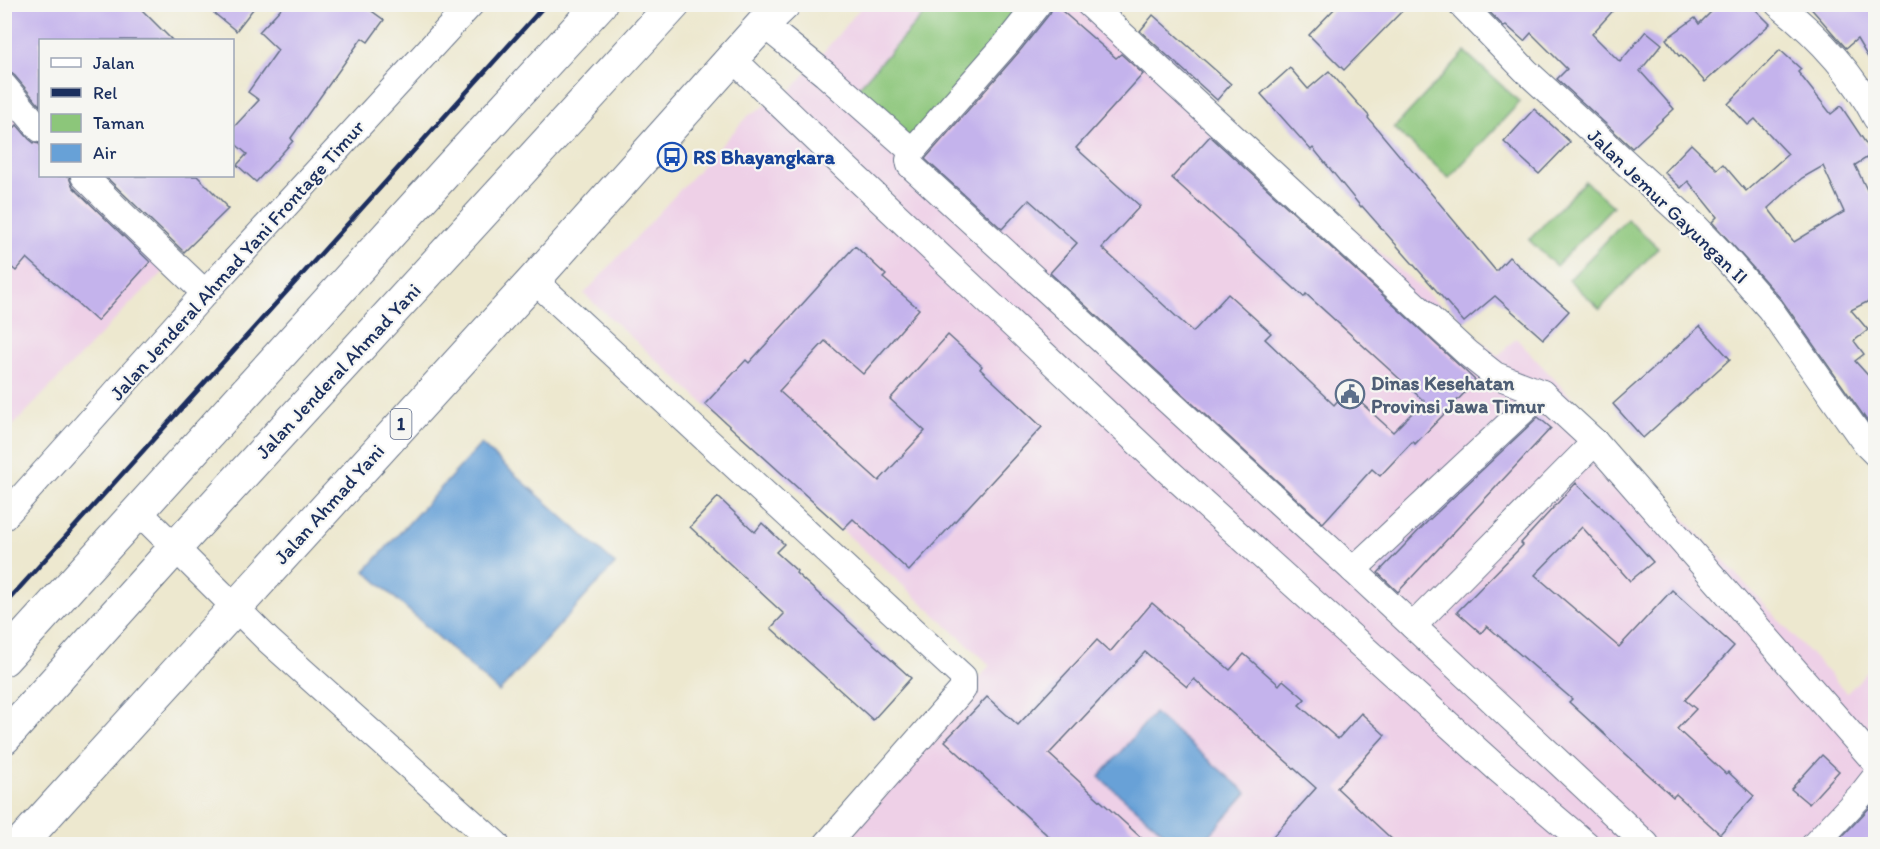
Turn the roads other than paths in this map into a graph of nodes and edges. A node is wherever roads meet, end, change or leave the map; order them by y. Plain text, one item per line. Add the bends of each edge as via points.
1 (471, 4) edge
2 (600, 4) edge
3 (674, 4) edge
4 (1038, 4) edge
5 (1089, 4) edge
6 (1461, 4) edge
7 (1778, 4) edge
8 (773, 14) edge
9 (732, 58) junction
10 (4, 86) edge
11 (1875, 118) edge
12 (39, 128) edge
13 (912, 151) junction
14 (85, 177) edge
15 (534, 280) junction
16 (205, 293) junction
17 (1542, 393) junction
18 (1595, 442) junction
19 (1875, 454) edge
20 (138, 511) junction
21 (4, 517) edge
22 (180, 552) junction
23 (1353, 570) junction
24 (234, 608) junction
25 (1413, 627) junction
26 (4, 659) edge
27 (4, 738) edge
28 (1875, 763) edge
29 (1875, 776) edge
30 (20, 844) edge
31 (496, 844) edge
32 (826, 844) edge
33 (1586, 844) edge
34 (1646, 844) edge
35 (1815, 844) edge

1 - 16 street, Jalan Jenderal Ahmad Yani Frontage Timur
2 - 20 highway
3 - 22 highway, Jalan Jenderal Ahmad Yani
4 - 13 street
5 - 17 street via 1467,353 1495,375
6 - 19 street, Jalan Jemur Gayungan II via 1526,71 1721,253 1770,309
7 - 11 street via 1823,44
8 - 9 highway, Jalan Ahmad Yani / 1
8 - 13 street via 825,74
9 - 15 highway, Jalan Ahmad Yani / 1
9 - 33 street via 1167,470
10 - 12 street
13 - 23 street via 910,165
14 - 16 street
15 - 24 highway, Jalan Ahmad Yani / 1
15 - 32 street via 963,677 963,689
16 - 21 street, Jalan Jenderal Ahmad Yani Frontage Timur
17 - 18 street
17 - 23 street
18 - 25 street
18 - 28 street
20 - 22 street
20 - 26 highway
22 - 24 street
22 - 27 highway, Jalan Jenderal Ahmad Yani
23 - 25 street
24 - 30 highway, Jalan Ahmad Yani / 1
24 - 31 street
25 - 34 street
29 - 35 street

